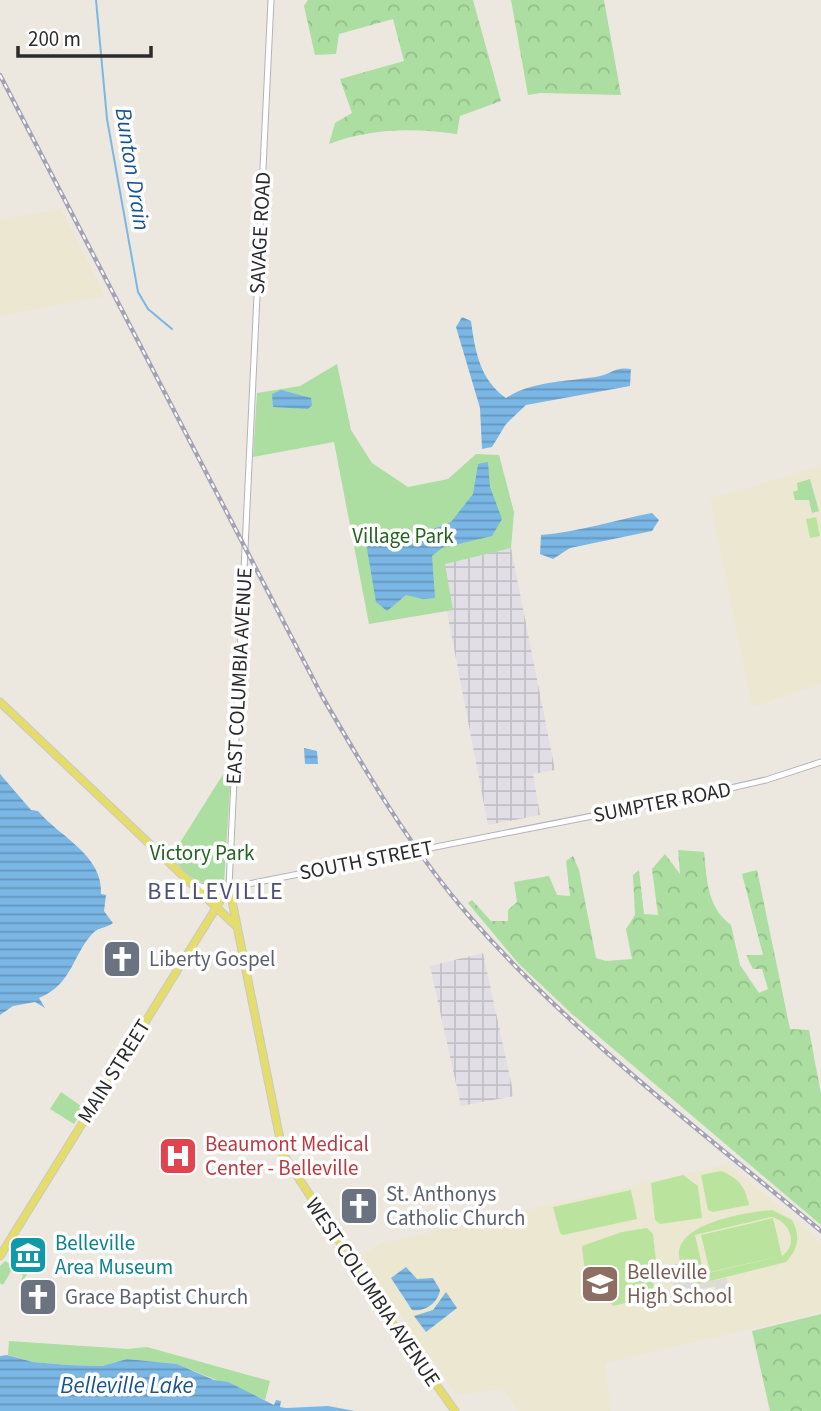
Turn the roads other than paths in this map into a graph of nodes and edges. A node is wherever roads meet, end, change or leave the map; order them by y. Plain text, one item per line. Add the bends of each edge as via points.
1 (271, 0) edge
2 (250, 466) joint
3 (0, 702) edge
4 (821, 762) edge
5 (500, 834) joint
6 (190, 884) junction
7 (229, 886) junction
8 (217, 908) junction
9 (235, 926) junction
10 (0, 1256) edge
11 (455, 1411) edge

1 - 2 street, SAVAGE ROAD
2 - 7 street, EAST COLUMBIA AVENUE
3 - 6 main road
4 - 5 street, SUMPTER ROAD via 736,788
5 - 7 street, SOUTH STREET
6 - 7 street, SOUTH STREET
6 - 8 main road
7 - 8 main road, MAIN STREET
7 - 9 main road, WEST COLUMBIA AVENUE
8 - 9 main road
8 - 10 main road, MAIN STREET
9 - 11 main road, WEST COLUMBIA AVENUE via 283,1154

